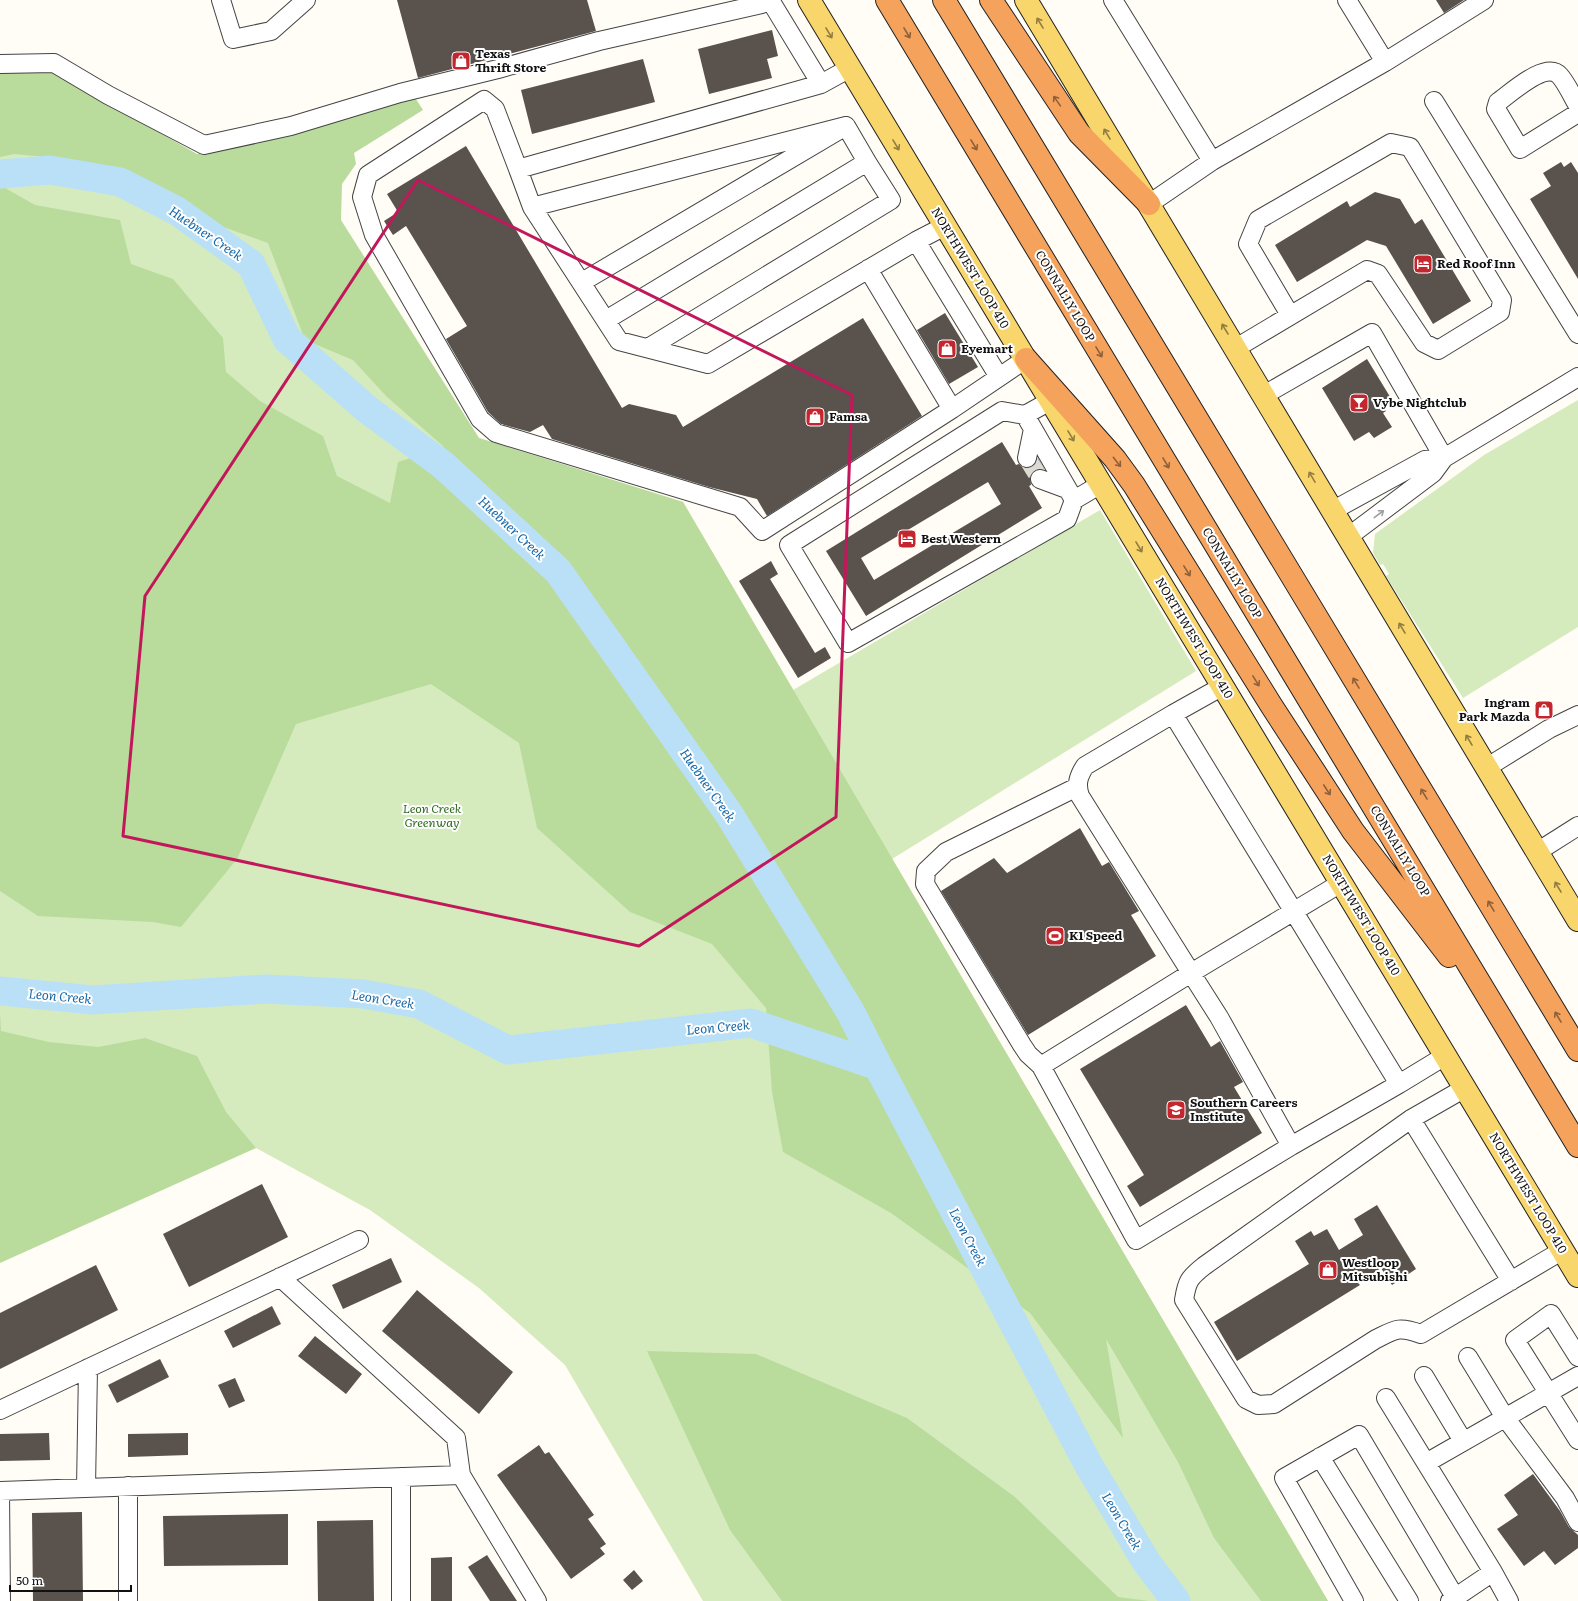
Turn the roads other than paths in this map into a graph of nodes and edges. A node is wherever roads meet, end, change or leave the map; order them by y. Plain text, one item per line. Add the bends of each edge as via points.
1 (221, 0) edge
2 (306, 0) edge
3 (809, 0) edge
4 (887, 0) edge
5 (944, 0) edge
6 (990, 0) edge
7 (1026, 0) edge
8 (1113, 0) edge
9 (1347, 0) edge
10 (1484, 0) edge
11 (765, 1) edge
12 (1385, 62) junction
13 (0, 64) edge
14 (850, 68) junction
15 (821, 84) junction
16 (1434, 101) dead end
17 (1578, 106) edge
18 (1578, 113) edge
19 (846, 126) junction
20 (1212, 161) junction
21 (866, 162) junction
22 (518, 169) junction
23 (1149, 204) junction
24 (532, 207) junction
25 (945, 226) junction
26 (916, 241) junction
27 (868, 269) junction
28 (582, 282) junction
29 (1290, 315) junction
30 (606, 320) junction
31 (1578, 334) edge
32 (648, 348) junction
33 (1236, 348) junction
34 (1026, 359) junction
35 (999, 377) junction
36 (1578, 377) edge
37 (1264, 395) junction
38 (1050, 401) junction
39 (952, 409) junction
40 (1029, 422) junction
41 (1027, 458) tunnel mouth
42 (1444, 458) junction
43 (1040, 479) tunnel mouth
44 (1101, 484) junction
45 (1071, 494) junction
46 (1332, 511) junction
47 (1348, 537) junction
48 (1223, 686) junction
49 (1173, 714) junction
50 (1578, 716) edge
51 (1486, 768) junction
52 (1077, 786) junction
53 (1578, 826) edge
54 (1537, 852) junction
55 (1341, 883) junction
56 (1293, 912) junction
57 (1578, 920) edge
58 (1191, 973) junction
59 (1517, 1045) junction
60 (1578, 1050) edge
61 (1445, 1056) junction
62 (1041, 1066) junction
63 (1399, 1084) junction
64 (1465, 1088) junction
65 (1411, 1119) junction
66 (1291, 1146) junction
67 (1578, 1146) edge
68 (359, 1240) dead end
69 (1563, 1250) junction
70 (1578, 1276) edge
71 (280, 1277) junction
72 (1511, 1281) junction
73 (1468, 1357) dead end
74 (1578, 1357) edge
75 (88, 1368) junction
76 (1424, 1376) dead end
77 (1578, 1376) edge
78 (1550, 1393) junction
79 (1386, 1398) dead end
80 (0, 1410) edge
81 (1504, 1416) junction
82 (1578, 1440) edge
83 (1463, 1441) junction
84 (1320, 1457) junction
85 (1426, 1462) junction
86 (461, 1475) junction
87 (401, 1477) junction
88 (128, 1486) junction
89 (86, 1488) junction
90 (1578, 1522) edge
91 (1493, 1572) junction
92 (1452, 1599) edge
93 (1, 1601) edge
94 (128, 1601) edge
95 (401, 1601) edge
96 (537, 1601) edge
97 (1354, 1601) edge
98 (1408, 1601) edge
99 (1509, 1601) edge

1 - 2 street via 232,39 271,31
3 -> 14 main road, NORTHWEST LOOP 410
4 -> 59 highway, CONNALLY LOOP
60 -> 5 highway
23 -> 6 highway via 1079,133
23 -> 7 main road
8 - 20 street
9 - 12 street
10 - 12 street
11 - 13 street via 400,93 291,126 204,145 108,95 54,63
11 - 15 street
12 - 20 street
14 - 15 street
14 -> 25 main road, NORTHWEST LOOP 410
15 - 22 street
16 - 31 street
17 - 18 street via 1559,76 1552,71 1541,72 1498,102 1496,109 1520,149
19 - 21 street
19 - 24 street
19 - 28 street
20 - 23 street
21 - 30 street
21 - 32 street via 891,200
22 - 24 street
22 - 39 street via 495,109 484,100 368,175 362,197 374,235 480,419 496,433 740,507 762,531
33 -> 23 main road
24 - 28 street
25 - 26 street
25 - 34 main road, NORTHWEST LOOP 410
26 - 27 street
26 - 35 street
27 - 32 street via 708,364
27 - 39 street
28 - 30 street
29 - 29 street via 1367,270 1378,274 1424,343 1438,350 1500,312 1502,300 1410,147 1391,143 1258,220 1248,244
29 - 33 street
30 - 32 street via 620,341
33 - 37 main road
34 - 35 street
34 - 38 main road, NORTHWEST LOOP 410
34 -> 59 highway via 1134,485 1353,831
35 - 39 street
36 - 42 street
37 - 42 street via 1372,333
46 -> 37 main road
38 - 40 street
38 -> 44 main road, NORTHWEST LOOP 410
40 - 41 street
40 - 45 street
40 - 45 street via 1002,411 789,545 848,643 1067,519
42 - 46 street via 1424,460
47 -> 42 street via 1433,473
43 - 45 street
44 - 45 street
44 -> 48 main road, NORTHWEST LOOP 410
46 - 47 main road
51 -> 47 main road
48 - 49 street
48 - 55 main road, NORTHWEST LOOP 410
49 - 52 street via 1085,766 1079,775
49 - 56 street
50 - 51 street via 1548,728
51 - 54 main road
52 - 58 street via 1080,796
52 - 62 street via 946,852 926,871 926,884 1022,1045
53 - 54 street
57 -> 54 main road
55 - 56 street
55 - 61 main road, NORTHWEST LOOP 410
56 - 58 street
56 - 63 street
58 - 62 street
58 - 66 street via 1219,1017
59 - 67 highway, CONNALLY LOOP
61 - 63 street
61 - 64 main road, NORTHWEST LOOP 410
62 - 66 street via 1136,1240
63 - 66 street
64 - 65 street
64 - 69 main road, NORTHWEST LOOP 410
65 - 72 street
65 - 72 street via 1190,1277 1184,1300 1246,1399 1258,1404 1274,1404 1376,1339 1394,1330 1405,1328 1421,1334
68 - 71 street
69 - 70 main road, NORTHWEST LOOP 410
69 - 72 street
71 - 75 street
71 - 86 street via 456,1438
73 - 81 street
74 - 78 street via 1551,1314 1515,1340
75 - 80 street
75 - 89 street
76 - 83 street
77 - 78 street
78 - 81 street
78 - 82 street
79 - 85 street
81 - 83 street
81 - 90 street via 1565,1498
83 - 85 street
84 - 92 street via 1359,1435
84 - 97 street via 1284,1478
84 - 98 street
85 - 91 street
86 - 87 street
86 - 96 street
87 - 88 street
87 - 95 street
88 - 89 street
88 - 94 street
89 - 93 street via 0,1491
91 - 92 street
91 - 99 street

